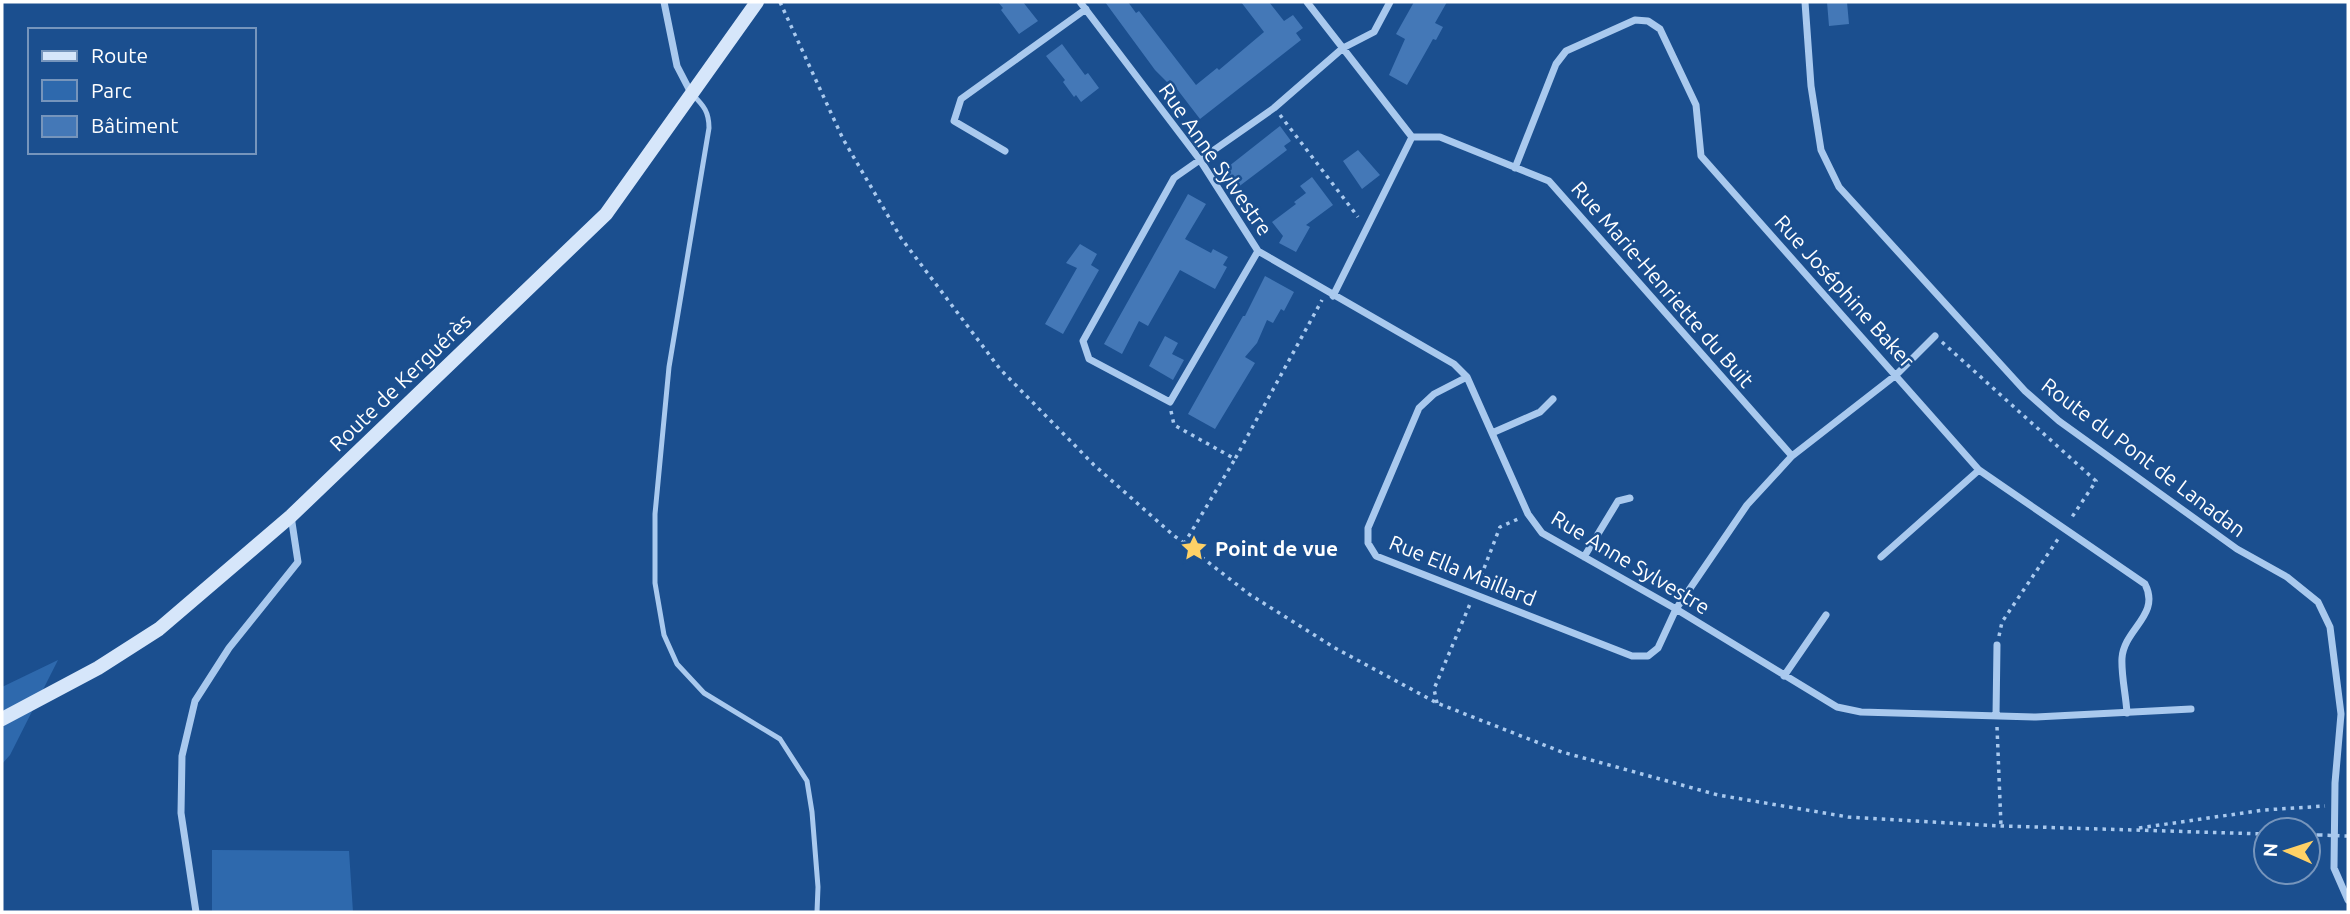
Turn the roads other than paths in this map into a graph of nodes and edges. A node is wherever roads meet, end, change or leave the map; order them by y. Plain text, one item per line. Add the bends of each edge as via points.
1 (664, 2) edge
2 (757, 2) edge
3 (1080, 2) edge
4 (1307, 2) edge
5 (1390, 2) edge
6 (1805, 2) edge
7 (1086, 9) junction
8 (1343, 48) junction
9 (692, 94) junction
10 (1412, 137) junction
11 (1006, 151) dead end
12 (1199, 160) junction
13 (1515, 168) junction
14 (1258, 251) junction
15 (1330, 294) junction
16 (1935, 336) road end
17 (1896, 375) junction
18 (1468, 377) junction
19 (1553, 399) dead end
20 (1492, 433) junction
21 (1793, 456) junction
22 (1979, 470) junction
23 (1630, 498) dead end
24 (290, 516) junction
25 (1881, 556) dead end
26 (1584, 557) junction
27 (1676, 609) junction
28 (1826, 615) dead end
29 (1997, 645) road end
30 (1784, 676) junction
31 (2191, 709) dead end
32 (2127, 713) junction
33 (1996, 716) junction
34 (2, 719) edge
35 (2348, 900) edge
36 (196, 912) edge
37 (817, 912) edge

1 - 9 street via 677,66
2 - 9 street, Route de Kerguérès
3 - 7 street, Rue Anne Sylvestre
4 - 8 street
5 - 8 street via 1374,32
6 - 35 street, Route du Pont de Lanadan via 1821,150 1839,187 2025,391 2059,421 2236,549 2287,577 2318,601 2330,627 2341,714 2334,868
7 - 11 street via 961,99 954,121
7 - 12 street, Rue Anne Sylvestre
8 - 10 street
8 - 12 street via 1274,108
9 - 24 street, Route de Kerguérès via 606,214
9 - 37 lane via 705,106 709,128 669,367 655,514 655,583 664,635 677,664 704,693 780,739 807,781
10 - 13 street, Rue Marie-Henriette du Buit via 1440,137
10 - 15 street
12 - 14 street, Rue Anne Sylvestre
12 - 14 street via 1174,178 1083,341 1088,359 1170,402
13 - 17 street, Rue Joséphine Baker via 1556,64 1566,51 1634,20 1648,21 1660,29 1696,105 1701,156
13 - 21 street, Rue Marie-Henriette du Buit via 1549,181
14 - 15 street, Rue Anne Sylvestre
15 - 18 street, Rue Anne Sylvestre via 1454,364
16 - 17 street, Rue Ella Maillard
17 - 21 street, Rue Ella Maillard
17 - 22 street, Rue Joséphine Baker
18 - 20 street, Rue Anne Sylvestre
18 - 27 street, Rue Ella Maillard via 1434,394 1419,408 1368,528 1368,543 1376,556 1632,656 1648,656 1658,648
19 - 20 street via 1540,412
20 - 26 street, Rue Anne Sylvestre via 1528,514 1542,533
21 - 27 street, Rue Ella Maillard via 1747,505
22 - 25 street
22 - 32 street, Rue Joséphine Baker via 2145,584 2151,596 2149,606 2122,657
23 - 26 street via 1618,501
24 - 34 street, Route de Kerguérès via 159,629
24 - 36 street via 298,562 229,648 195,701 182,756 181,813
26 - 27 street, Rue Anne Sylvestre
27 - 30 street, Rue Anne Sylvestre
28 - 30 street
29 - 33 street
30 - 33 street, Rue Anne Sylvestre via 1849,710
31 - 32 street, Rue Anne Sylvestre
32 - 33 street, Rue Anne Sylvestre

